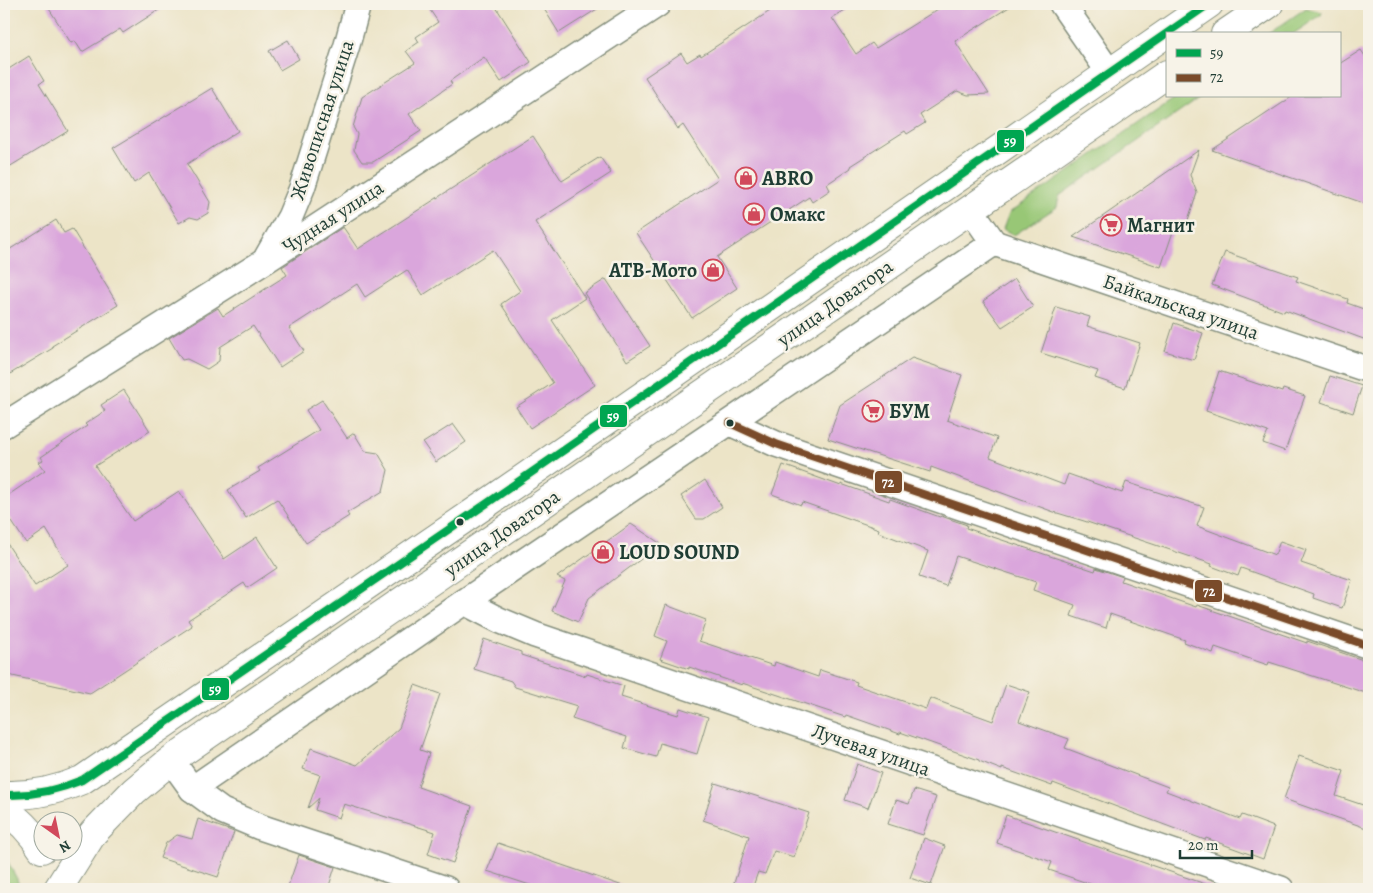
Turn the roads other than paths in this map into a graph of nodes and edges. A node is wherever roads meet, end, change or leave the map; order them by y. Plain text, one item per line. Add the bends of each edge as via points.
1 (358, 4) edge
2 (658, 4) edge
3 (1062, 4) edge
4 (1209, 4) edge
5 (1269, 4) edge
6 (1168, 32) edge
7 (1228, 32) edge
8 (1166, 33) edge
9 (1109, 72) junction
10 (1166, 75) edge
11 (971, 210) junction
12 (994, 243) junction
13 (265, 261) junction
14 (1369, 370) edge
15 (730, 423) junction
16 (4, 425) edge
17 (464, 602) junction
18 (1369, 646) edge
19 (172, 760) junction
20 (192, 789) junction
21 (4, 796) edge
22 (4, 810) edge
23 (32, 836) edge
24 (47, 860) edge
25 (59, 887) edge
26 (446, 889) edge
27 (1281, 889) edge

1 - 13 street, Живописная улица via 302,188
2 - 13 street, Чудная улица
3 - 9 street
4 - 6 main road, улица Доватора
5 - 7 main road
8 - 9 main road, улица Доватора
9 - 21 main road, улица Доватора via 82,780 43,794
10 - 11 main road, улица Доватора
11 - 12 street
11 - 19 main road, улица Доватора
12 - 14 street, Байкальская улица
12 - 15 street, улица Доватора
13 - 16 street, Чудная улица
15 - 17 street, улица Доватора
15 - 18 street via 776,444
17 - 20 street, улица Доватора
17 - 27 street, Лучевая улица via 535,635
19 - 20 street
19 - 25 main road, улица Доватора via 134,791 93,833
20 - 26 street via 222,811 260,827
22 - 23 main road
24 - 25 main road

